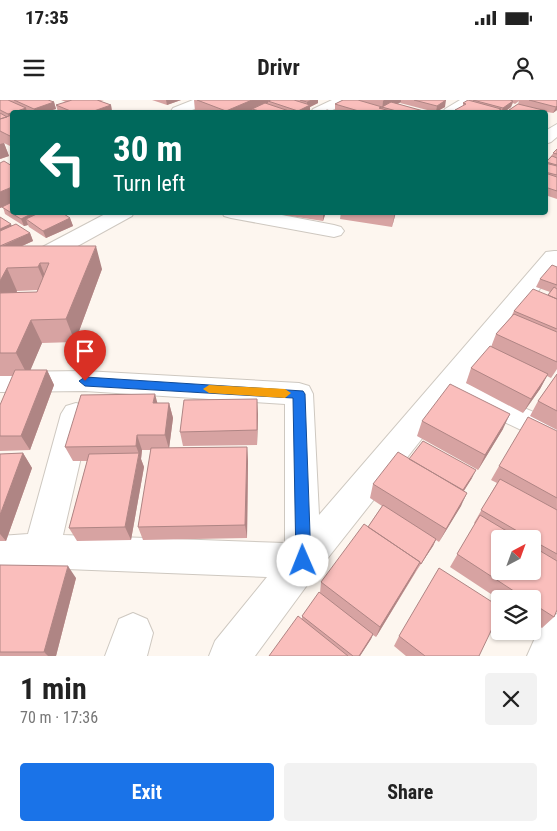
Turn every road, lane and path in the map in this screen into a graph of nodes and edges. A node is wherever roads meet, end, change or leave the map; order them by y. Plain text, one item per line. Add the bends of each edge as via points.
1 (205, 100) edge
2 (343, 100) edge
3 (470, 100) edge
4 (180, 110) edge
5 (322, 110) edge
6 (453, 110) edge
7 (113, 215) edge
8 (247, 215) edge
9 (334, 231) dead end
10 (554, 257) dead end
11 (0, 259) edge
12 (85, 381) junction
13 (0, 382) edge
14 (450, 386) junction
15 (557, 435) edge
16 (41, 551) junction
17 (0, 553) edge
18 (303, 561) junction
19 (557, 634) edge
20 (230, 656) edge
21 (548, 656) edge

1 - 4 street
2 - 5 street
3 - 6 street
7 - 11 street via 37,259
8 - 9 street
10 - 14 street
12 - 13 street
12 - 16 street
12 - 18 street via 299,394
14 - 15 street
14 - 18 street
16 - 17 street
16 - 18 street
18 - 20 street
19 - 21 street

